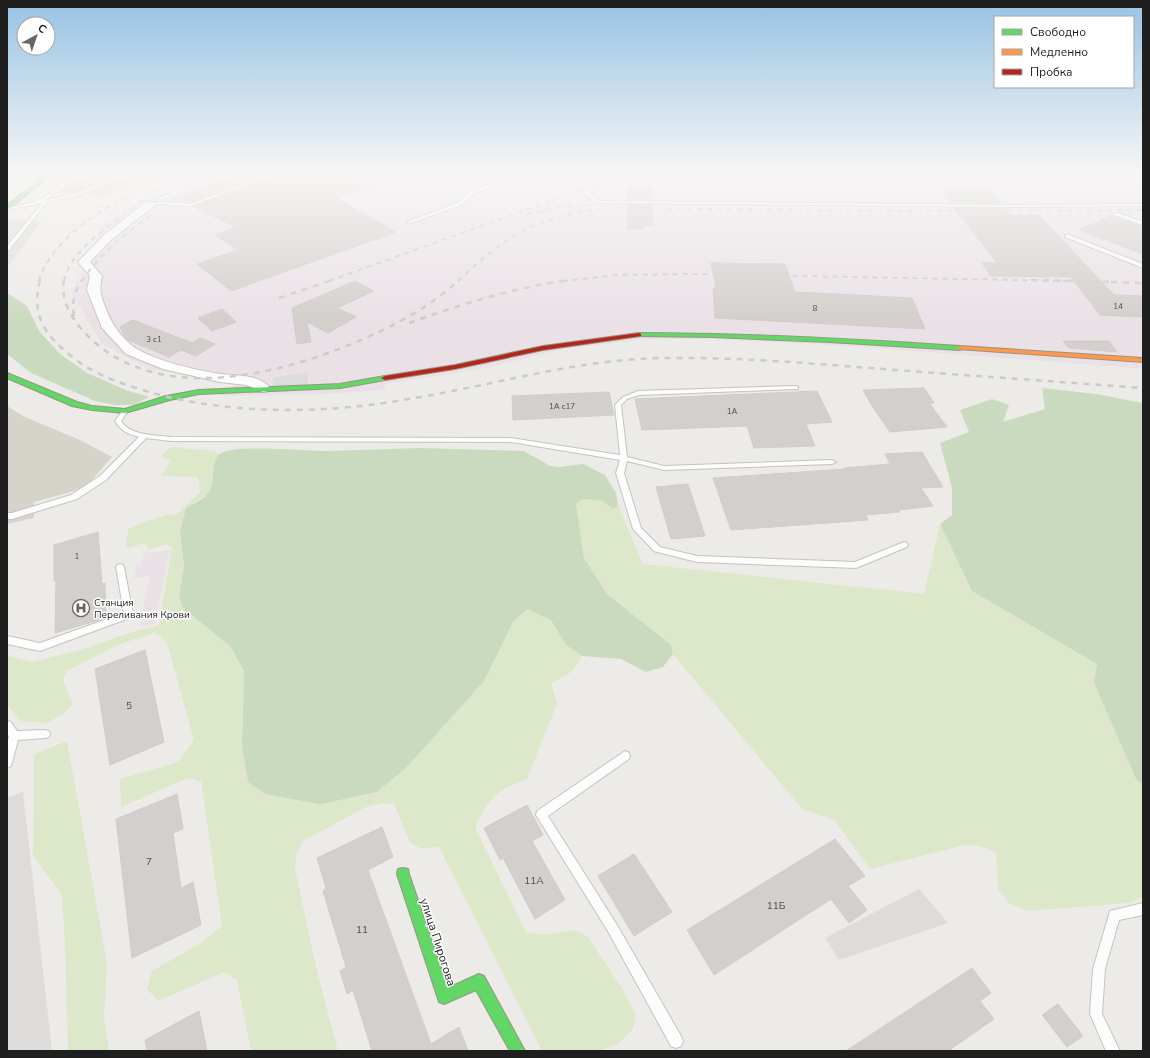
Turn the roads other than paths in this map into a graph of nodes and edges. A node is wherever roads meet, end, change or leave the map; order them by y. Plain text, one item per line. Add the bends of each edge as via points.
1 (30, 221) edge
2 (129, 221) edge
3 (1068, 236) dead end
4 (7, 249) edge
5 (1143, 266) edge
6 (1143, 360) edge
7 (7, 375) edge
8 (7, 380) edge
9 (30, 385) junction
10 (263, 388) junction
11 (796, 388) dead end
12 (125, 411) junction
13 (144, 436) junction
14 (624, 458) junction
15 (832, 462) dead end
16 (7, 516) edge
17 (904, 545) dead end
18 (120, 567) dead end
19 (7, 640) edge
20 (7, 725) edge
21 (45, 734) dead end
22 (14, 736) junction
23 (625, 756) dead end
24 (7, 764) edge
25 (403, 874) dead end
26 (1143, 909) edge
27 (676, 1041) dead end
28 (518, 1051) edge
29 (1113, 1051) edge

1 - 4 lane
2 - 10 street via 108,237 84,262 96,276 93,290 108,328 132,351 168,366 220,378 249,381
3 - 5 lane
6 - 10 street via 829,340 643,334 543,348 454,367 340,386
7 - 9 street
8 - 9 street
9 - 12 street via 75,404
10 - 12 street via 199,392
11 - 14 lane via 638,393 625,398 618,405
12 - 13 lane via 118,421 120,425 130,432
13 - 14 lane via 171,439 511,440
13 - 16 lane via 103,478 74,497
14 - 15 lane via 664,468
14 - 17 lane via 620,473 637,529 657,549 697,559 856,565
18 - 19 lane via 129,615 40,647
20 - 22 lane
21 - 22 lane
22 - 24 lane
23 - 27 lane via 541,815 613,929
25 - 28 street, улица Пирогова via 444,997 479,981
26 - 29 lane via 1114,915 1099,969 1096,1014

